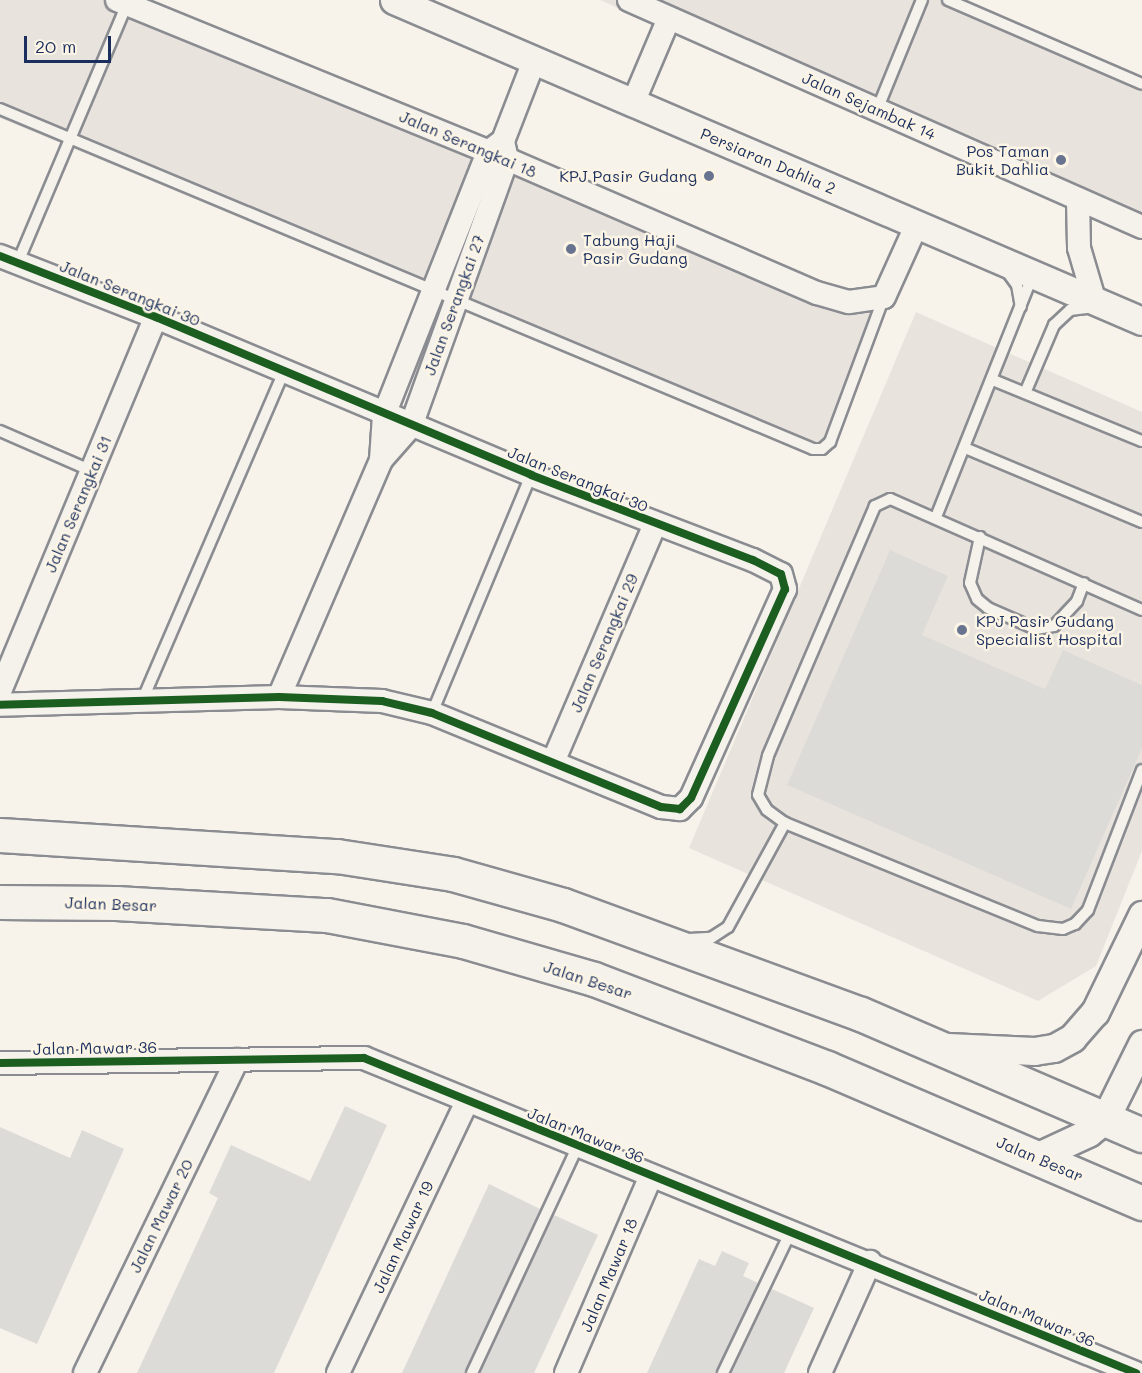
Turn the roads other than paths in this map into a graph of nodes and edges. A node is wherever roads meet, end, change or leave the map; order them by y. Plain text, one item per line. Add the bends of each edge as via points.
1 (394, 0) edge
2 (629, 0) edge
3 (922, 0) edge
4 (948, 0) edge
5 (122, 2) edge
6 (669, 18) junction
7 (534, 61) junction
8 (1142, 84) edge
9 (633, 103) junction
10 (0, 109) edge
11 (877, 110) junction
12 (68, 139) junction
13 (499, 151) junction
14 (1078, 199) junction
15 (916, 226) junction
16 (1142, 227) edge
17 (9, 259) edge
18 (997, 260) junction
19 (1034, 274) junction
20 (434, 288) junction
21 (884, 297) junction
22 (457, 298) junction
23 (1100, 302) junction
24 (1021, 308) junction
25 (156, 317) junction
26 (1142, 321) edge
27 (284, 372) junction
28 (993, 380) junction
29 (1025, 393) junction
30 (384, 415) junction
31 (411, 426) junction
32 (0, 431) edge
33 (1142, 441) edge
34 (965, 448) junction
35 (381, 460) junction
36 (92, 471) junction
37 (531, 476) junction
38 (936, 517) junction
39 (1142, 522) edge
40 (655, 524) junction
41 (980, 537) junction
42 (1084, 583) junction
43 (1142, 610) edge
44 (0, 691) edge
45 (279, 697) junction
46 (142, 700) junction
47 (0, 705) edge
48 (432, 713) junction
49 (553, 762) junction
50 (1142, 770) edge
51 (785, 823) junction
52 (0, 835) edge
53 (0, 902) edge
54 (1142, 915) edge
55 (659, 939) junction
56 (1142, 1044) edge
57 (935, 1046) junction
58 (237, 1060) junction
59 (0, 1063) edge
60 (467, 1101) junction
61 (1105, 1119) junction
62 (1142, 1135) edge
63 (578, 1146) junction
64 (1036, 1157) junction
65 (651, 1176) junction
66 (1142, 1203) edge
67 (790, 1231) junction
68 (870, 1262) junction
69 (1098, 1366) edge
70 (85, 1373) edge
71 (338, 1373) edge
72 (472, 1373) edge
73 (566, 1373) edge
74 (723, 1373) edge
75 (820, 1373) edge
76 (1136, 1373) edge

1 - 7 street, Persiaran Dahlia 2
2 - 6 street, Jalan Sejambak 14
3 - 11 lane
4 - 8 lane
5 - 12 lane
5 - 13 street, Jalan Serangkai 18
6 - 9 street
6 - 11 street, Jalan Sejambak 14
7 - 9 street, Persiaran Dahlia 2
7 - 13 street, Jalan Serangkai 27
9 - 15 street, Persiaran Dahlia 2
10 - 12 lane
11 - 14 street, Jalan Sejambak 14
12 - 17 lane
12 - 20 lane
13 - 20 street, Jalan Serangkai 27
13 - 21 street, Jalan Serangkai 18 via 817,293 849,302
13 - 22 street, Jalan Serangkai 27
14 - 16 street, Jalan Sejambak 14
14 - 23 street via 1079,248
15 - 18 street, Persiaran Dahlia 2
15 - 21 street
17 - 25 street, Jalan Serangkai 30
18 - 19 street, Persiaran Dahlia 2
18 - 24 lane via 1017,285
19 - 23 street, Persiaran Dahlia 2
19 - 24 lane
20 - 22 lane
20 - 30 street, Jalan Serangkai 27
21 - 22 lane via 830,442 822,449 813,449
22 - 31 street, Jalan Serangkai 27
23 - 26 street, Persiaran Dahlia 2
23 - 29 lane via 1070,310 1053,325
24 - 28 lane
25 - 27 street, Jalan Serangkai 30
25 - 36 street, Jalan Serangkai 31
27 - 30 street, Jalan Serangkai 30
27 - 46 lane
28 - 29 lane
28 - 34 lane
29 - 33 lane
30 - 31 street, Jalan Serangkai 30
30 - 35 street, Jalan Serangkai 27
31 - 35 street, Jalan Serangkai 27
31 - 37 street, Jalan Serangkai 30
32 - 36 lane
34 - 38 lane
34 - 39 lane
35 - 45 street, Jalan Serangkai 27
36 - 44 street, Jalan Serangkai 31
37 - 40 street, Jalan Serangkai 30
37 - 48 lane
38 - 41 lane
38 - 51 lane via 890,499 875,506 760,777 758,795 767,810
40 - 49 street, Jalan Serangkai 29
40 - 49 street, Jalan Serangkai 30 via 781,574 785,589 778,609 691,798 680,809 661,807
41 - 42 lane
41 - 42 lane via 970,583 977,599 988,608 1036,628 1054,626 1077,601
42 - 43 lane
45 - 46 street
45 - 48 street via 382,701
46 - 47 street
48 - 49 street
50 - 51 lane via 1088,910 1075,924 1063,929 1038,926
51 - 55 lane via 728,927 711,938
52 - 55 main road via 338,856 442,872 564,905
53 - 64 main road, Jalan Besar via 116,903 327,915 463,941 594,979 827,1068
54 - 57 street via 1095,1012 1072,1038 1054,1048 1034,1051
55 - 57 main road
56 - 61 street
57 - 61 main road
58 - 59 street, Jalan Mawar 36
58 - 60 street, Jalan Mawar 36 via 364,1058
58 - 70 street, Jalan Mawar 20
60 - 63 street, Jalan Mawar 36
60 - 71 street, Jalan Mawar 19
61 - 62 main road
61 - 64 street via 1080,1137
63 - 65 street, Jalan Mawar 36
63 - 72 lane
64 - 66 main road, Jalan Besar
65 - 67 street, Jalan Mawar 36
65 - 73 street, Jalan Mawar 18
67 - 68 street, Jalan Mawar 36
67 - 74 lane
68 - 69 street, Jalan Mawar 36
68 - 75 street
69 - 76 street, Jalan Mawar 36

